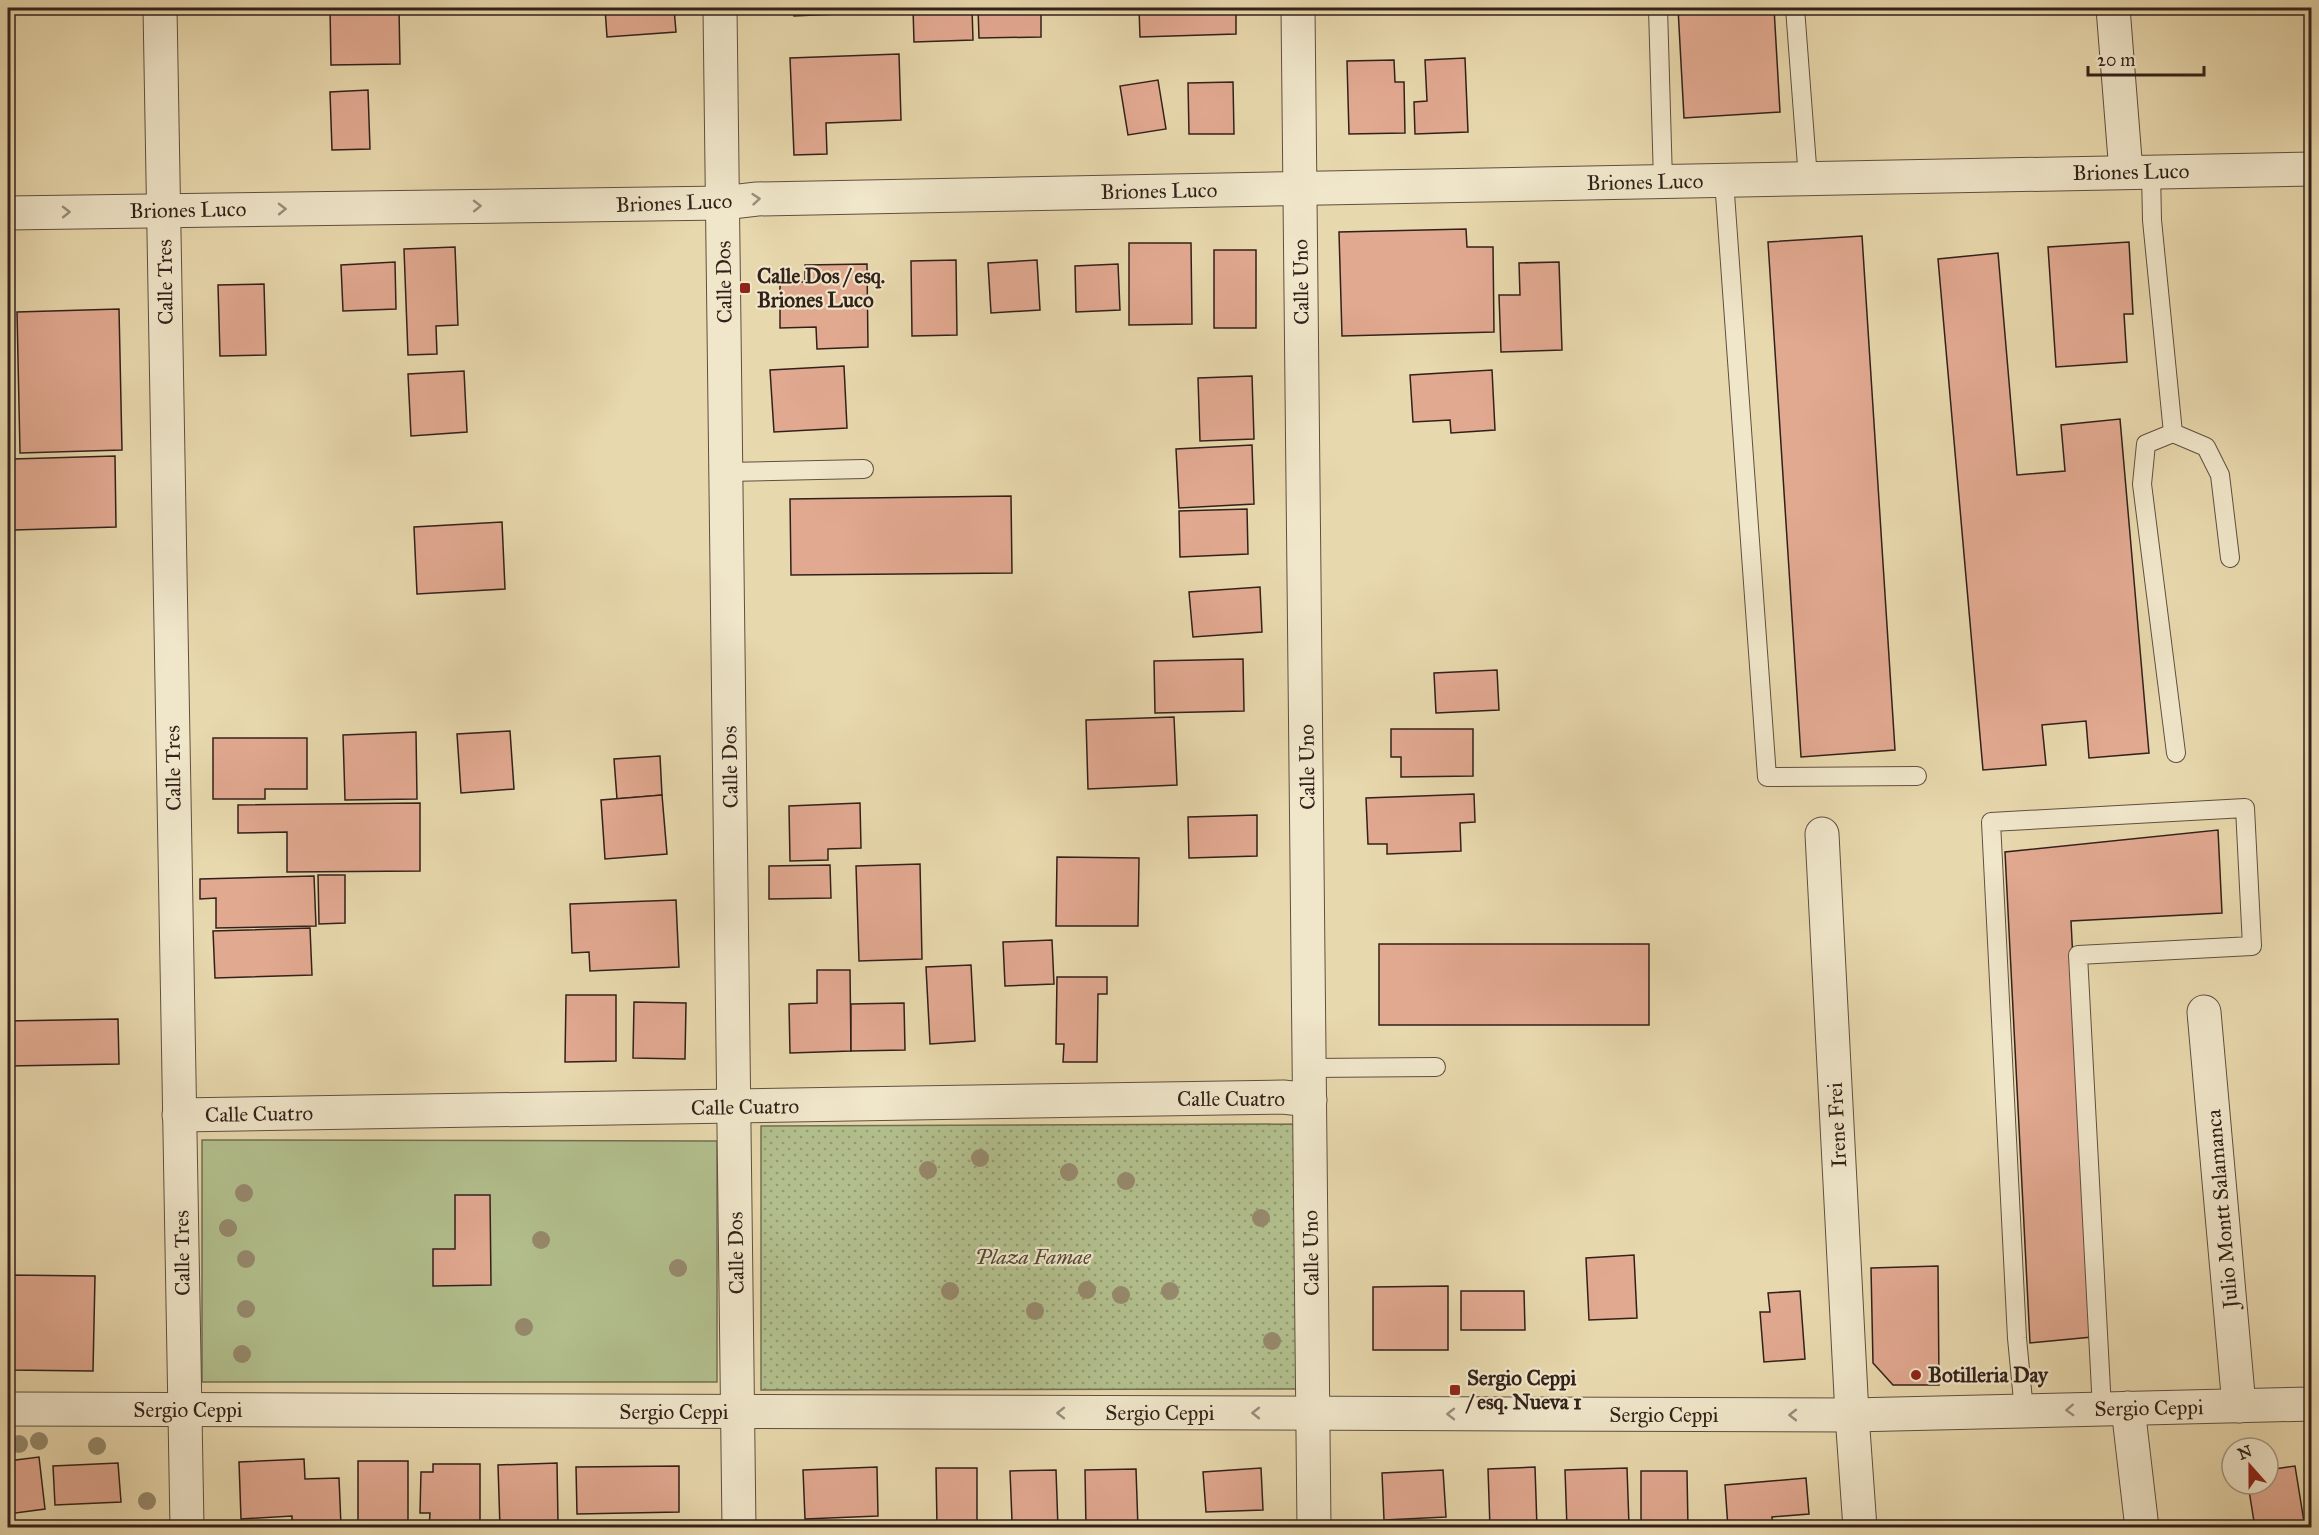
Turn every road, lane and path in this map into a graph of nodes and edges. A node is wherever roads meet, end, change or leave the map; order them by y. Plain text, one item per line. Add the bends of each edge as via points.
1 (160, 8) edge
2 (720, 8) edge
3 (1298, 8) edge
4 (1658, 8) edge
5 (1795, 8) edge
6 (2113, 8) edge
7 (2312, 169) edge
8 (2138, 172) junction
9 (1808, 179) junction
10 (1724, 180) junction
11 (1663, 181) junction
12 (1300, 188) junction
13 (723, 203) junction
14 (163, 210) junction
15 (8, 213) edge
16 (2173, 433) junction
17 (864, 469) dead end
18 (726, 471) junction
19 (2230, 558) dead end
20 (2176, 753) dead end
21 (1917, 776) dead end
22 (1822, 834) dead end
23 (2204, 1012) dead end
24 (1437, 1067) dead end
25 (1310, 1084) junction
26 (734, 1107) junction
27 (180, 1115) junction
28 (2312, 1404) edge
29 (2239, 1406) junction
30 (2115, 1408) junction
31 (8, 1409) edge
32 (185, 1410) junction
33 (2024, 1411) junction
34 (737, 1412) junction
35 (1313, 1414) junction
36 (1852, 1415) junction
37 (187, 1527) edge
38 (739, 1527) edge
39 (1314, 1527) edge
40 (1860, 1527) edge
41 (2142, 1527) edge

1 - 14 street, Calle Tres
2 - 13 street, Calle Dos
3 - 12 street, Calle Uno
4 - 11 lane
5 - 9 lane
6 - 8 street
7 - 8 street, Briones Luco
8 - 9 street, Briones Luco
8 - 16 lane via 2152,220
9 - 10 street, Briones Luco
10 - 11 street, Briones Luco
10 - 21 lane via 1767,777
11 - 12 street, Briones Luco
13 -> 12 street, Briones Luco via 757,199
12 - 25 street, Calle Uno
14 -> 13 street, Briones Luco
13 - 18 street, Calle Dos
15 -> 14 street, Briones Luco
14 - 27 street, Calle Tres
16 - 19 lane via 2206,447 2220,475
16 - 20 lane via 2146,444 2142,484
17 - 18 lane
18 - 26 street, Calle Dos
22 - 36 street, Irene Frei
23 - 29 street, Julio Montt Salamanca
24 - 25 lane
25 - 26 street, Calle Cuatro via 1283,1097
25 - 35 street, Calle Uno
26 - 27 street, Calle Cuatro
26 - 34 street, Calle Dos
27 - 32 street, Calle Tres
28 - 29 street, Sergio Ceppi
29 - 30 street, Sergio Ceppi
30 -> 33 street, Sergio Ceppi
30 - 33 lane via 2078,955 2252,946 2245,808 1991,822
30 - 41 street
31 - 32 street, Sergio Ceppi
32 - 34 street, Sergio Ceppi
32 - 37 street, Calle Tres
33 - 36 street, Sergio Ceppi
35 -> 34 street, Sergio Ceppi
34 - 38 street, Calle Dos
36 -> 35 street, Sergio Ceppi
35 - 39 street, Calle Uno
36 - 40 street, Irene Frei

